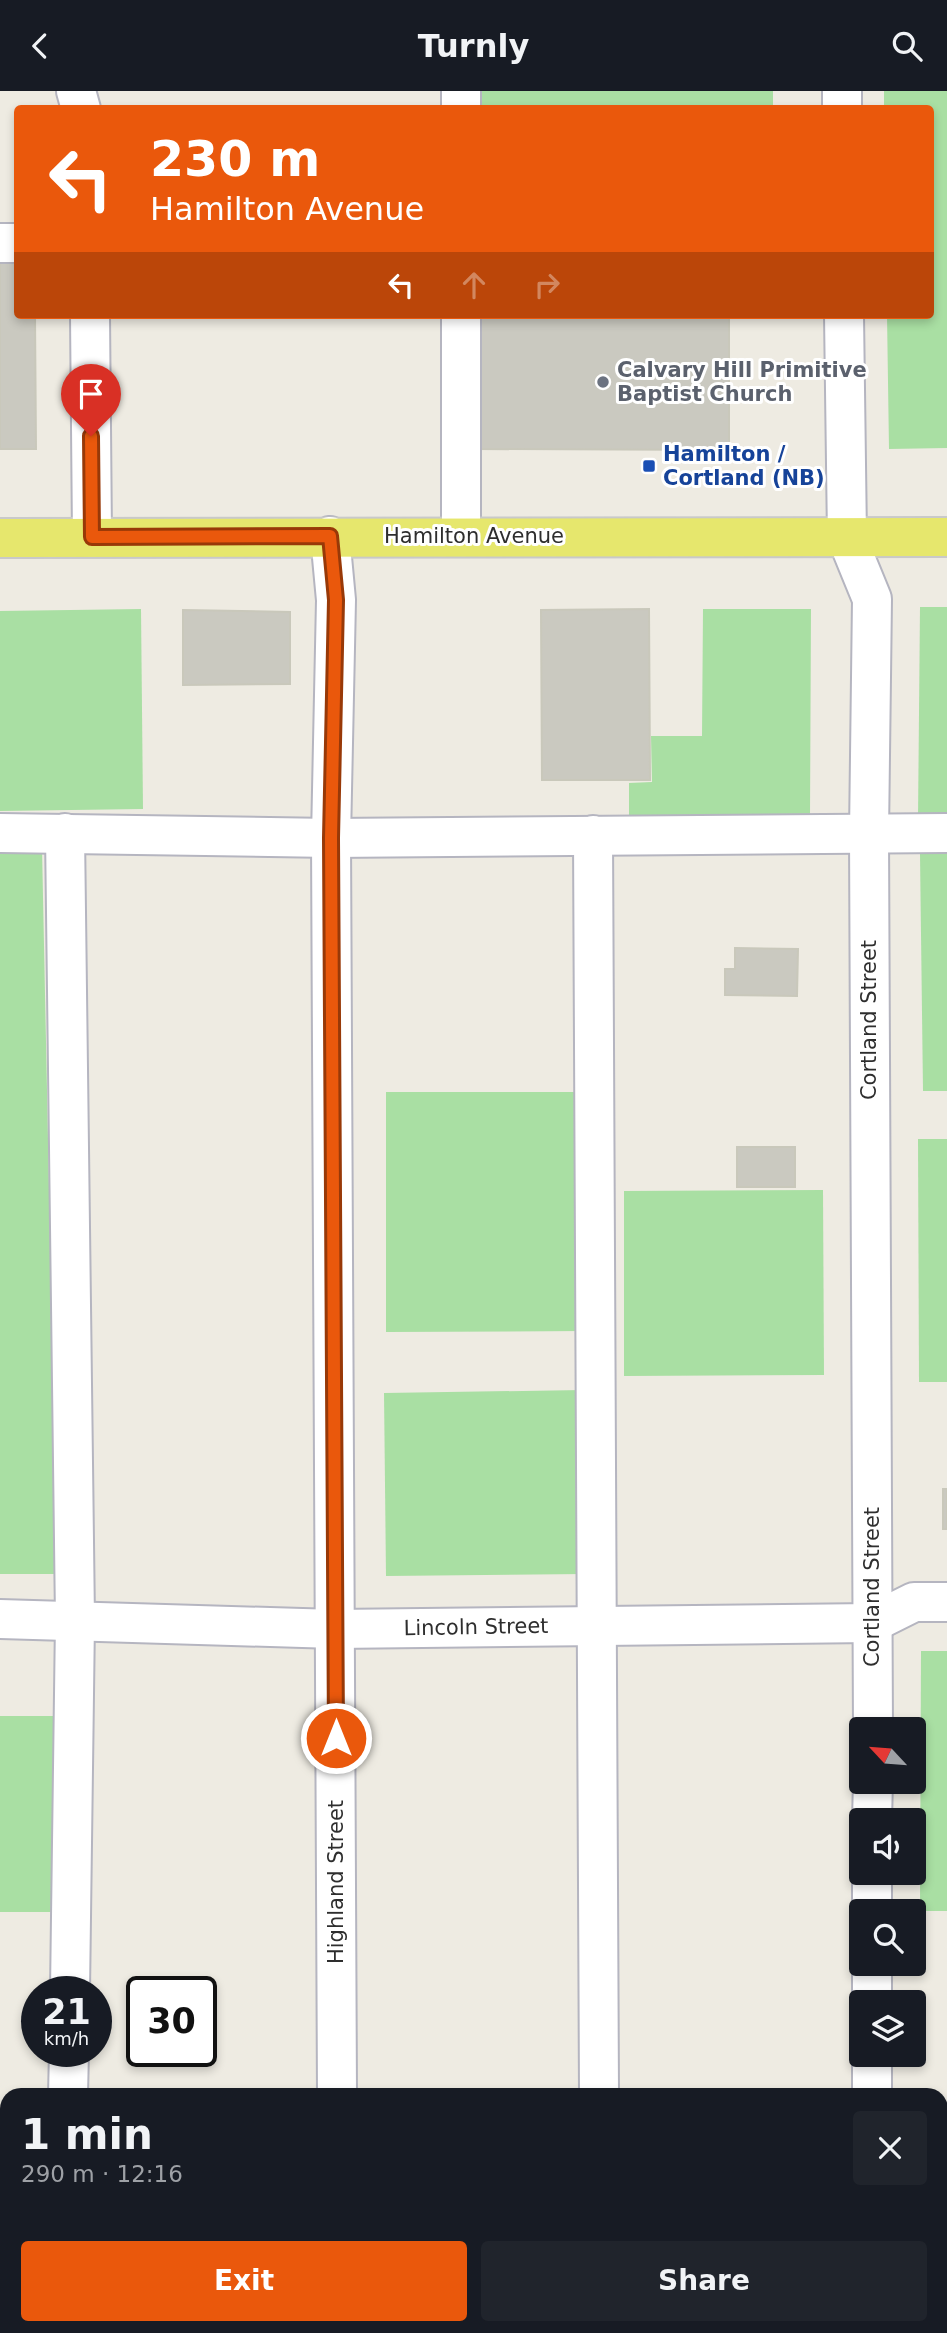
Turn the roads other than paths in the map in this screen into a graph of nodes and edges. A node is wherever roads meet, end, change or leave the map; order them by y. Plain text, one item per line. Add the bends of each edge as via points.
1 (90, 319) edge
2 (461, 319) edge
3 (844, 319) edge
4 (330, 536) junction
5 (461, 536) junction
6 (92, 537) junction
7 (947, 537) edge
8 (0, 538) edge
9 (847, 538) junction
10 (0, 833) edge
11 (65, 833) junction
12 (947, 833) edge
13 (869, 834) junction
14 (593, 835) junction
15 (331, 838) junction
16 (947, 1602) edge
17 (0, 1619) edge
18 (75, 1620) junction
19 (872, 1623) junction
20 (597, 1626) junction
21 (335, 1629) junction
22 (873, 1717) edge
23 (70, 1976) edge
24 (69, 2067) edge
25 (873, 2067) edge
26 (68, 2088) edge
27 (337, 2088) edge
28 (599, 2088) edge
29 (873, 2088) edge

1 - 6 street
2 - 5 street
3 - 9 street, Cortland Street
4 - 5 main road, Hamilton Avenue
4 - 6 main road, Hamilton Avenue
4 - 15 street, Highland Street via 336,600
5 - 9 main road, Hamilton Avenue
6 - 8 main road, Hamilton Avenue
7 - 9 main road, Hamilton Avenue
9 - 13 street, Cortland Street via 872,599
10 - 11 street
11 - 15 street
11 - 18 street
12 - 13 street
13 - 14 street
13 - 19 street, Cortland Street
14 - 15 street
14 - 20 street
15 - 21 street, Highland Street
16 - 19 street, Lincoln Street via 914,1602
17 - 18 street, Lincoln Street
18 - 21 street, Lincoln Street
18 - 23 street
19 - 20 street, Lincoln Street
19 - 22 street, Cortland Street
20 - 21 street, Lincoln Street
20 - 28 street
21 - 27 street, Highland Street
24 - 26 street
25 - 29 street

